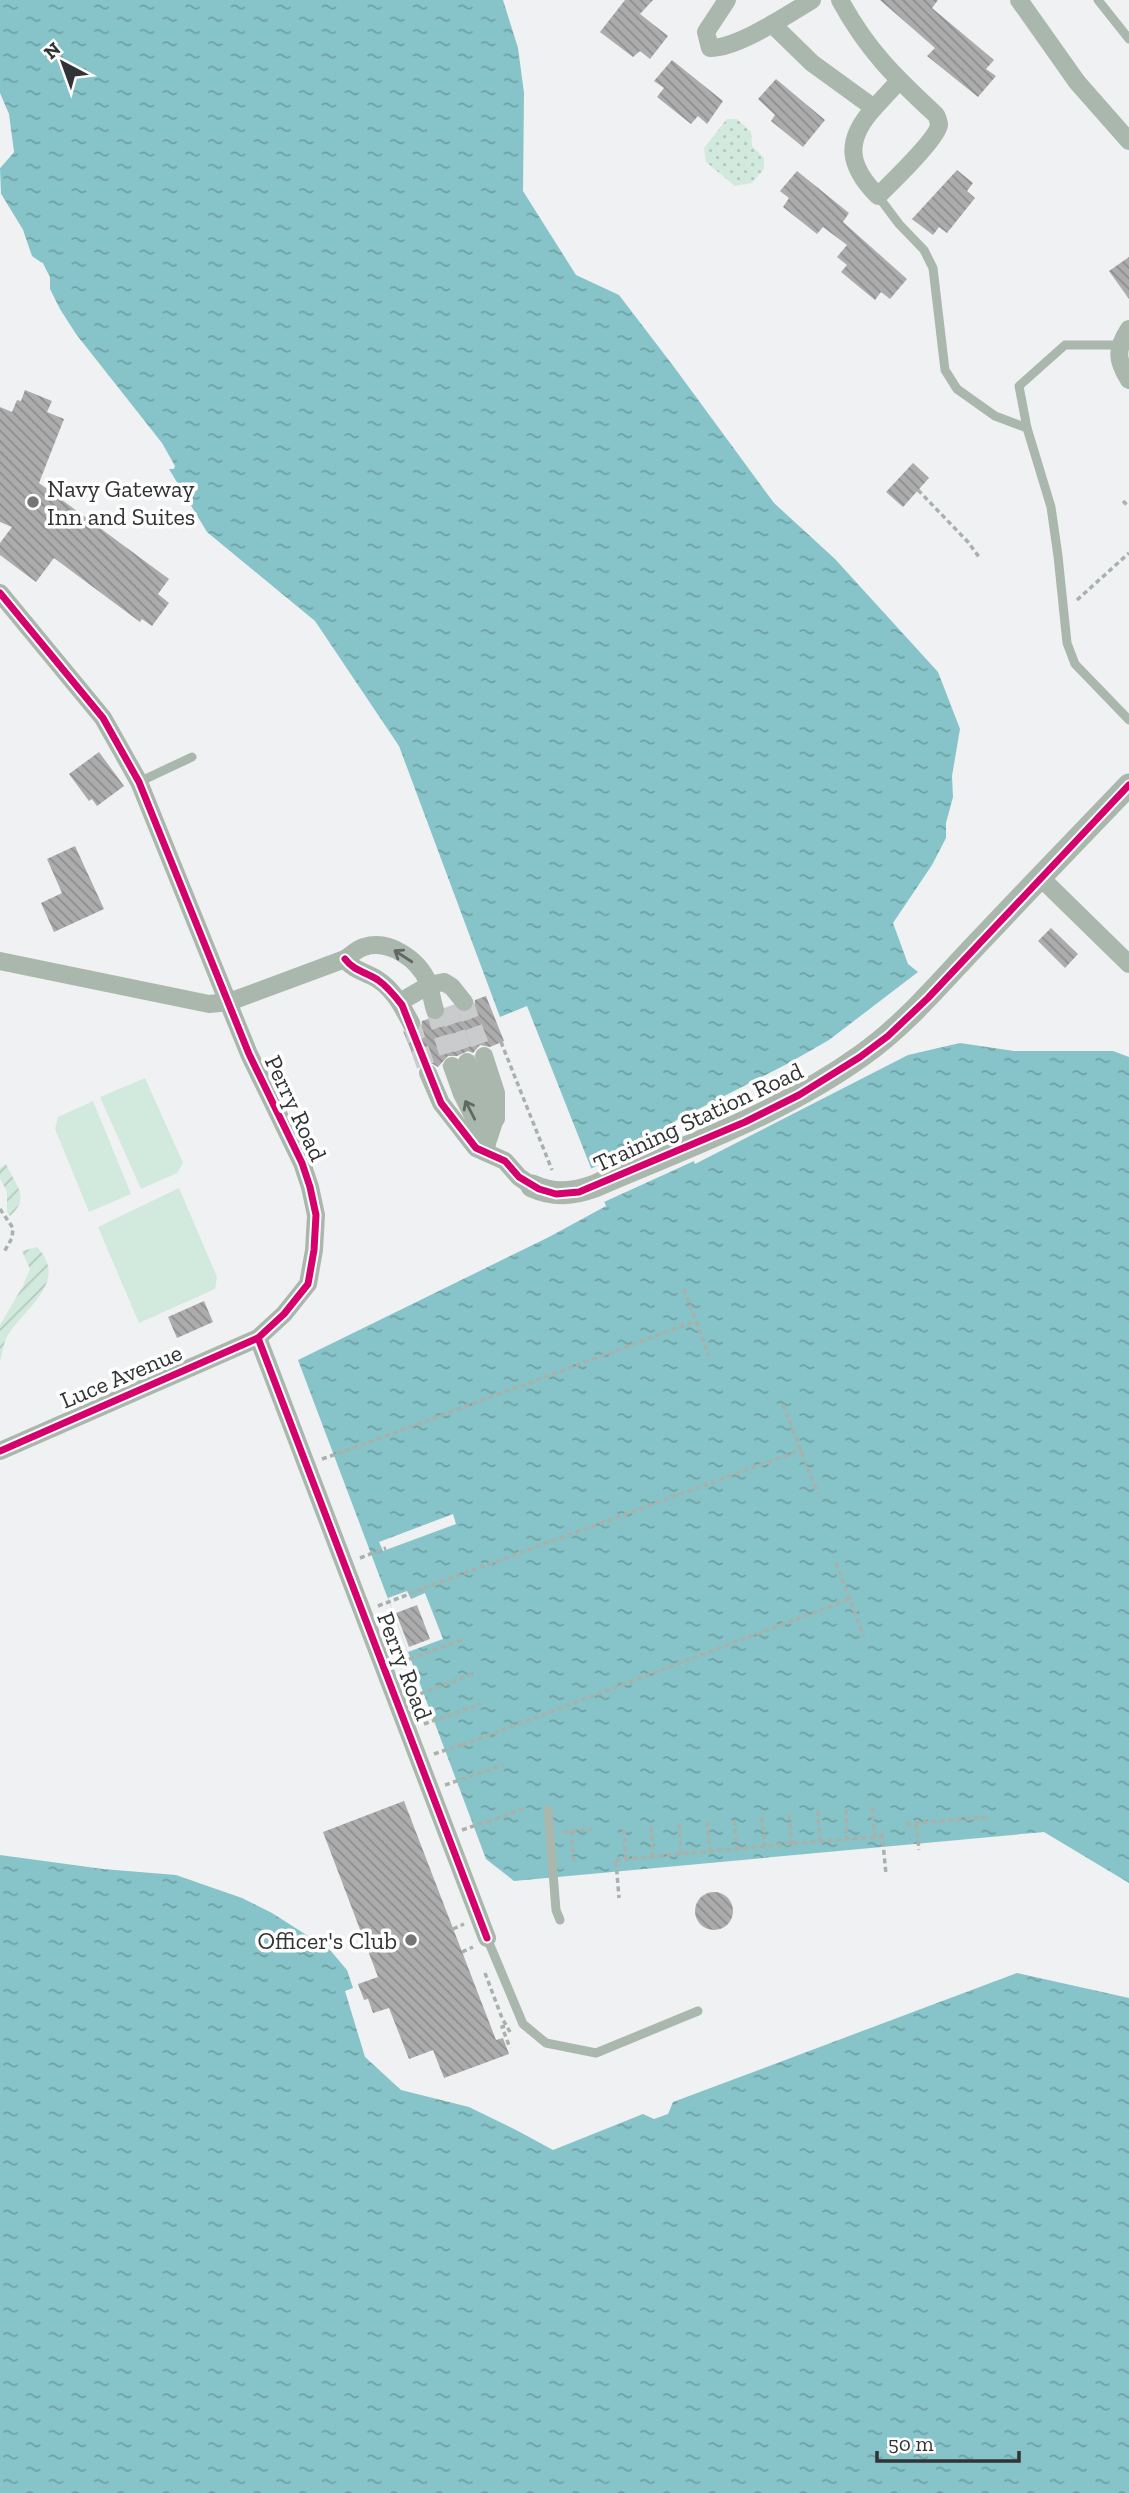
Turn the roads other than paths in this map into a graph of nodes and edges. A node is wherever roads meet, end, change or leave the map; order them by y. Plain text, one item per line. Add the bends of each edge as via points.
1 (727, 0) edge
2 (812, 0) edge
3 (840, 0) edge
4 (1019, 0) edge
5 (1098, 0) edge
6 (772, 24) junction
7 (1129, 39) edge
8 (899, 81) junction
9 (874, 108) junction
10 (1129, 141) edge
11 (878, 196) junction
12 (1129, 329) edge
13 (1119, 345) junction
14 (1129, 380) edge
15 (1027, 428) junction
16 (0, 593) edge
17 (1129, 720) edge
18 (192, 757) dead end
19 (139, 782) junction
20 (1129, 785) edge
21 (1040, 877) junction
22 (345, 959) junction
23 (0, 961) edge
24 (1129, 964) edge
25 (429, 985) junction
26 (229, 1002) junction
27 (400, 1002) junction
28 (411, 1023) tunnel mouth
29 (465, 1066) junction
30 (486, 1148) junction
31 (532, 1186) joint
32 (258, 1338) junction
33 (0, 1451) edge
34 (548, 1810) dead end
35 (560, 1920) dead end
36 (481, 1942) joint
37 (698, 2011) dead end

1 - 6 street via 706,32 710,48 723,48
2 - 6 street
3 - 8 street via 869,47
4 - 10 street via 1077,82
5 - 7 lane
6 - 9 street via 812,62
8 - 9 street
8 - 11 street via 936,115 939,124 927,144
9 - 11 street via 853,139 855,167
11 - 15 lane via 924,250 933,268 945,370 957,389 995,416
12 - 13 street
13 - 14 street via 1121,367
13 - 15 lane via 1065,345 1019,386
15 - 17 lane via 1051,507 1067,643 1075,664
16 - 19 street, Perry Road via 103,718
18 - 19 lane
19 - 26 street, Perry Road
20 - 21 street, Training Station Road
21 - 24 street
21 - 31 street, Training Station Road via 888,1036 799,1095 579,1192 556,1194
25 -> 22 street via 415,964 388,947 360,948
22 - 26 street
22 - 27 street via 351,967 377,979
23 - 26 street via 209,1004
25 - 25 street via 449,1006 452,987 444,982
25 - 27 street
26 - 32 street, Perry Road via 261,1082 302,1163 317,1215 308,1284
27 - 28 street
30 -> 29 street
29 - 30 street via 493,1125
29 - 30 street, Training Station Road via 431,1081 456,1124 476,1148
30 - 31 street, Training Station Road
32 - 33 street, Luce Avenue
32 - 36 street, Perry Road
34 - 35 lane
36 - 37 lane via 523,2024 546,2043 596,2053

